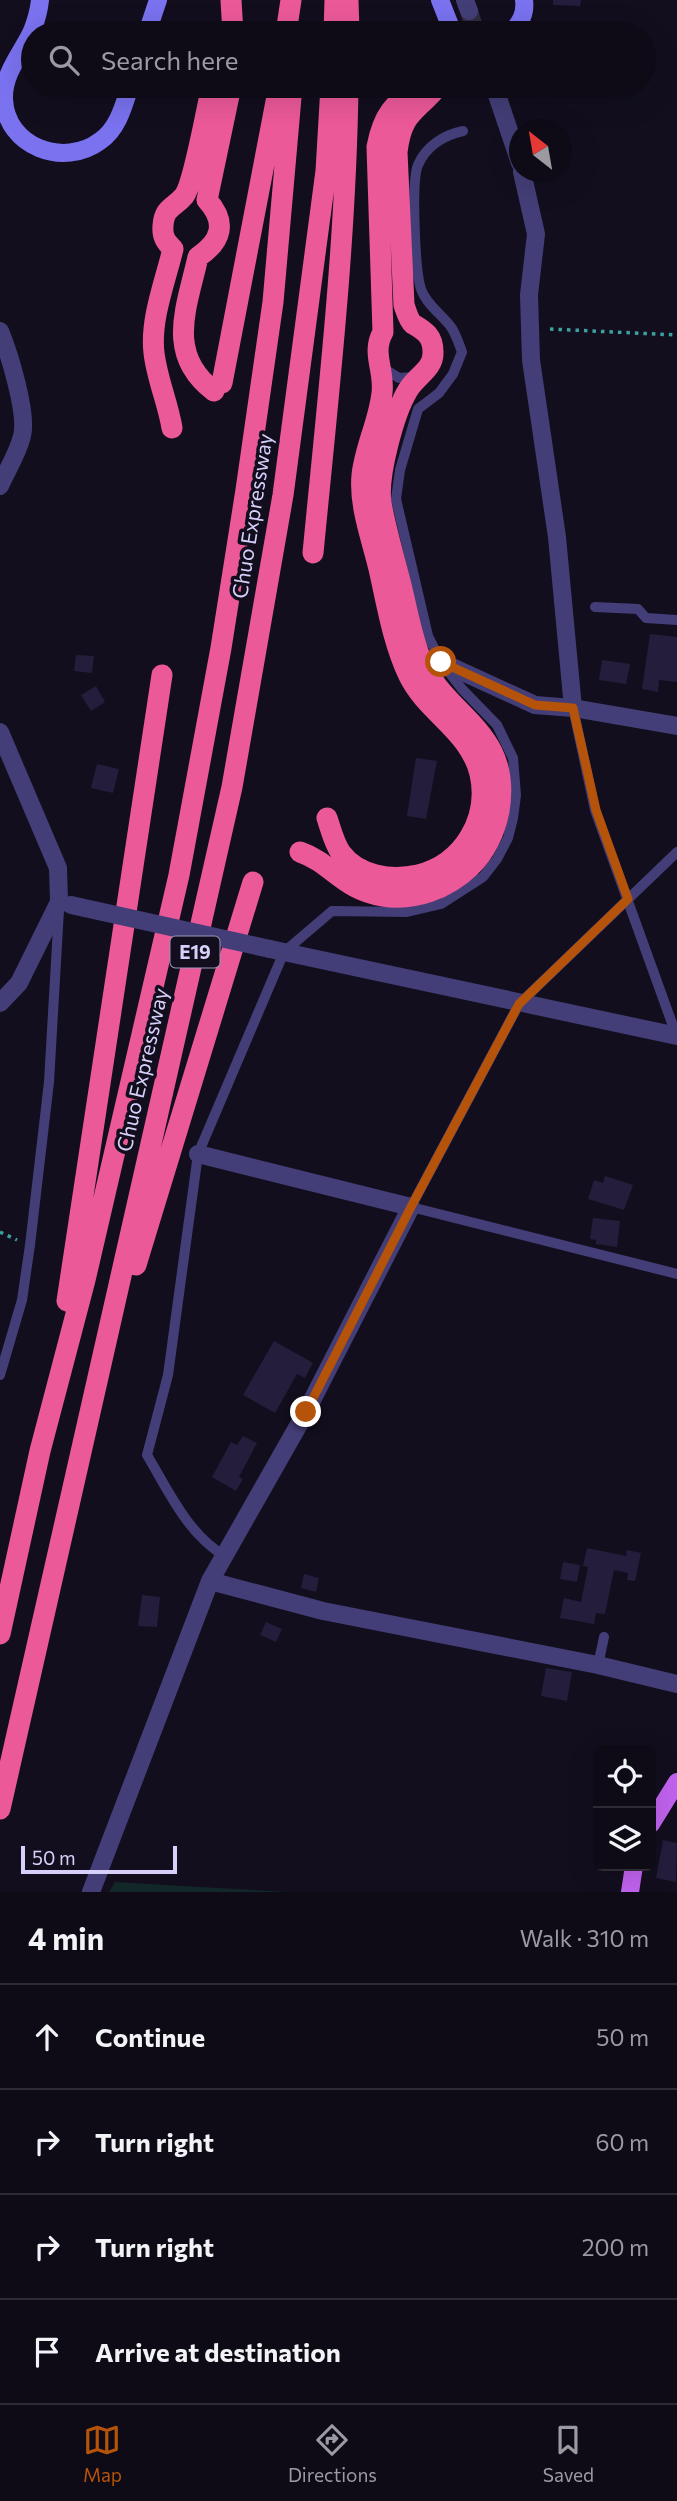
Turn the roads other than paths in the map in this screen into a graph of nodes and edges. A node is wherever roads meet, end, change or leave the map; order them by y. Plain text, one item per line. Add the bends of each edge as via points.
1 (40, 0) edge
2 (158, 0) edge
3 (291, 0) edge
4 (298, 0) edge
5 (335, 0) edge
6 (348, 0) edge
7 (440, 0) edge
8 (524, 0) edge
9 (34, 21) edge
10 (151, 21) edge
11 (288, 21) edge
12 (296, 21) edge
13 (334, 21) edge
14 (349, 21) edge
15 (448, 21) edge
16 (521, 21) edge
17 (21, 51) edge
18 (127, 98) edge
19 (209, 98) edge
20 (228, 98) edge
21 (277, 98) edge
22 (291, 98) edge
23 (330, 98) edge
24 (348, 98) edge
25 (404, 98) edge
26 (426, 98) edge
27 (497, 98) edge
28 (463, 131) dead end
29 (509, 140) edge
30 (524, 182) edge
31 (184, 196) junction
32 (207, 200) junction
33 (173, 249) junction
34 (198, 257) junction
35 (412, 323) junction
36 (0, 331) edge
37 (383, 332) junction
38 (382, 368) junction
39 (417, 377) junction
40 (172, 428) dead end
41 (0, 486) edge
42 (313, 553) dead end
43 (596, 607) dead end
44 (677, 620) edge
45 (441, 662) junction
46 (162, 675) dead end
47 (573, 708) junction
48 (677, 726) edge
49 (0, 732) edge
50 (327, 818) dead end
51 (300, 852) dead end
52 (677, 852) edge
53 (253, 882) dead end
54 (628, 899) junction
55 (65, 904) junction
56 (277, 950) junction
57 (0, 1003) edge
58 (519, 1004) junction
59 (677, 1036) edge
60 (198, 1154) junction
61 (411, 1207) junction
62 (677, 1274) edge
63 (0, 1375) edge
64 (87, 1423) junction
65 (40, 1451) junction
66 (225, 1556) junction
67 (210, 1581) junction
68 (0, 1634) edge
69 (604, 1637) dead end
70 (598, 1665) junction
71 (677, 1684) edge
72 (677, 1782) edge
73 (0, 1809) edge
74 (656, 1816) edge
75 (633, 1871) edge
76 (91, 1892) edge
77 (629, 1892) edge

1 - 9 street
2 - 10 street
3 - 11 highway
4 - 12 highway
5 - 13 highway
6 - 14 highway
7 - 15 street
8 - 16 street
17 - 18 street via 7,78 4,97 9,121 28,144 65,154 83,150 112,130
19 - 31 highway
20 - 32 highway
21 - 34 highway via 218,387 202,382 184,351 182,333
22 - 65 highway, Chuo Expressway / E19 via 273,302 214,688 167,926 85,1280
23 - 64 highway, Chuo Expressway / E19 via 326,171 283,495 234,774
24 - 42 highway via 337,310
25 - 37 highway via 390,109 377,147
26 - 35 highway via 407,117 398,144 402,291
27 - 29 street via 499,119
28 - 45 lane via 447,135 416,167 416,254 422,292 453,328 462,352 439,393 418,409 396,499 428,636
30 - 47 street via 536,234 530,295 531,360 557,537
31 - 32 lane
31 - 33 highway via 166,212 163,226 164,240
32 - 34 highway via 218,212 220,226 210,249
33 - 34 lane
33 - 40 highway via 153,351
35 - 37 lane via 396,323
35 - 39 highway via 427,332 434,351 427,370
36 - 41 street via 24,413 23,436
37 - 38 highway via 376,354
38 - 39 lane via 399,378
38 - 50 highway via 380,406 362,477 365,513 402,660 417,690 468,745 480,774 481,805 478,822 462,848 438,869 408,877 378,876 351,864 335,842
39 - 51 highway via 402,400 382,468 381,501 419,656 435,684 474,723 491,750 501,781 498,814 486,848 470,867 453,882 411,897 364,891
43 - 44 lane via 638,609 646,618
45 - 47 street via 535,705
45 - 56 lane via 497,724 513,758 513,818 497,859 483,877 441,904 408,912 332,911
46 - 65 highway
47 - 48 street
47 - 54 lane via 596,810
49 - 55 street via 58,868
52 - 54 lane
53 - 64 highway
54 - 58 lane
54 - 59 lane
55 - 56 street, bridge
55 - 57 street via 19,984
55 - 63 lane via 30,1245 22,1300
56 - 58 street
56 - 60 lane
58 - 59 street
58 - 61 lane
60 - 61 street
60 - 66 lane via 168,1375 147,1455 185,1517 211,1548
61 - 62 lane
61 - 66 street via 306,1412
64 - 73 highway, Chuo Expressway / E19
65 - 68 highway, Chuo Expressway / E19
66 - 67 street
67 - 70 street via 323,1611
67 - 76 street
69 - 70 lane
70 - 71 street
72 - 74 main road
75 - 77 main road

